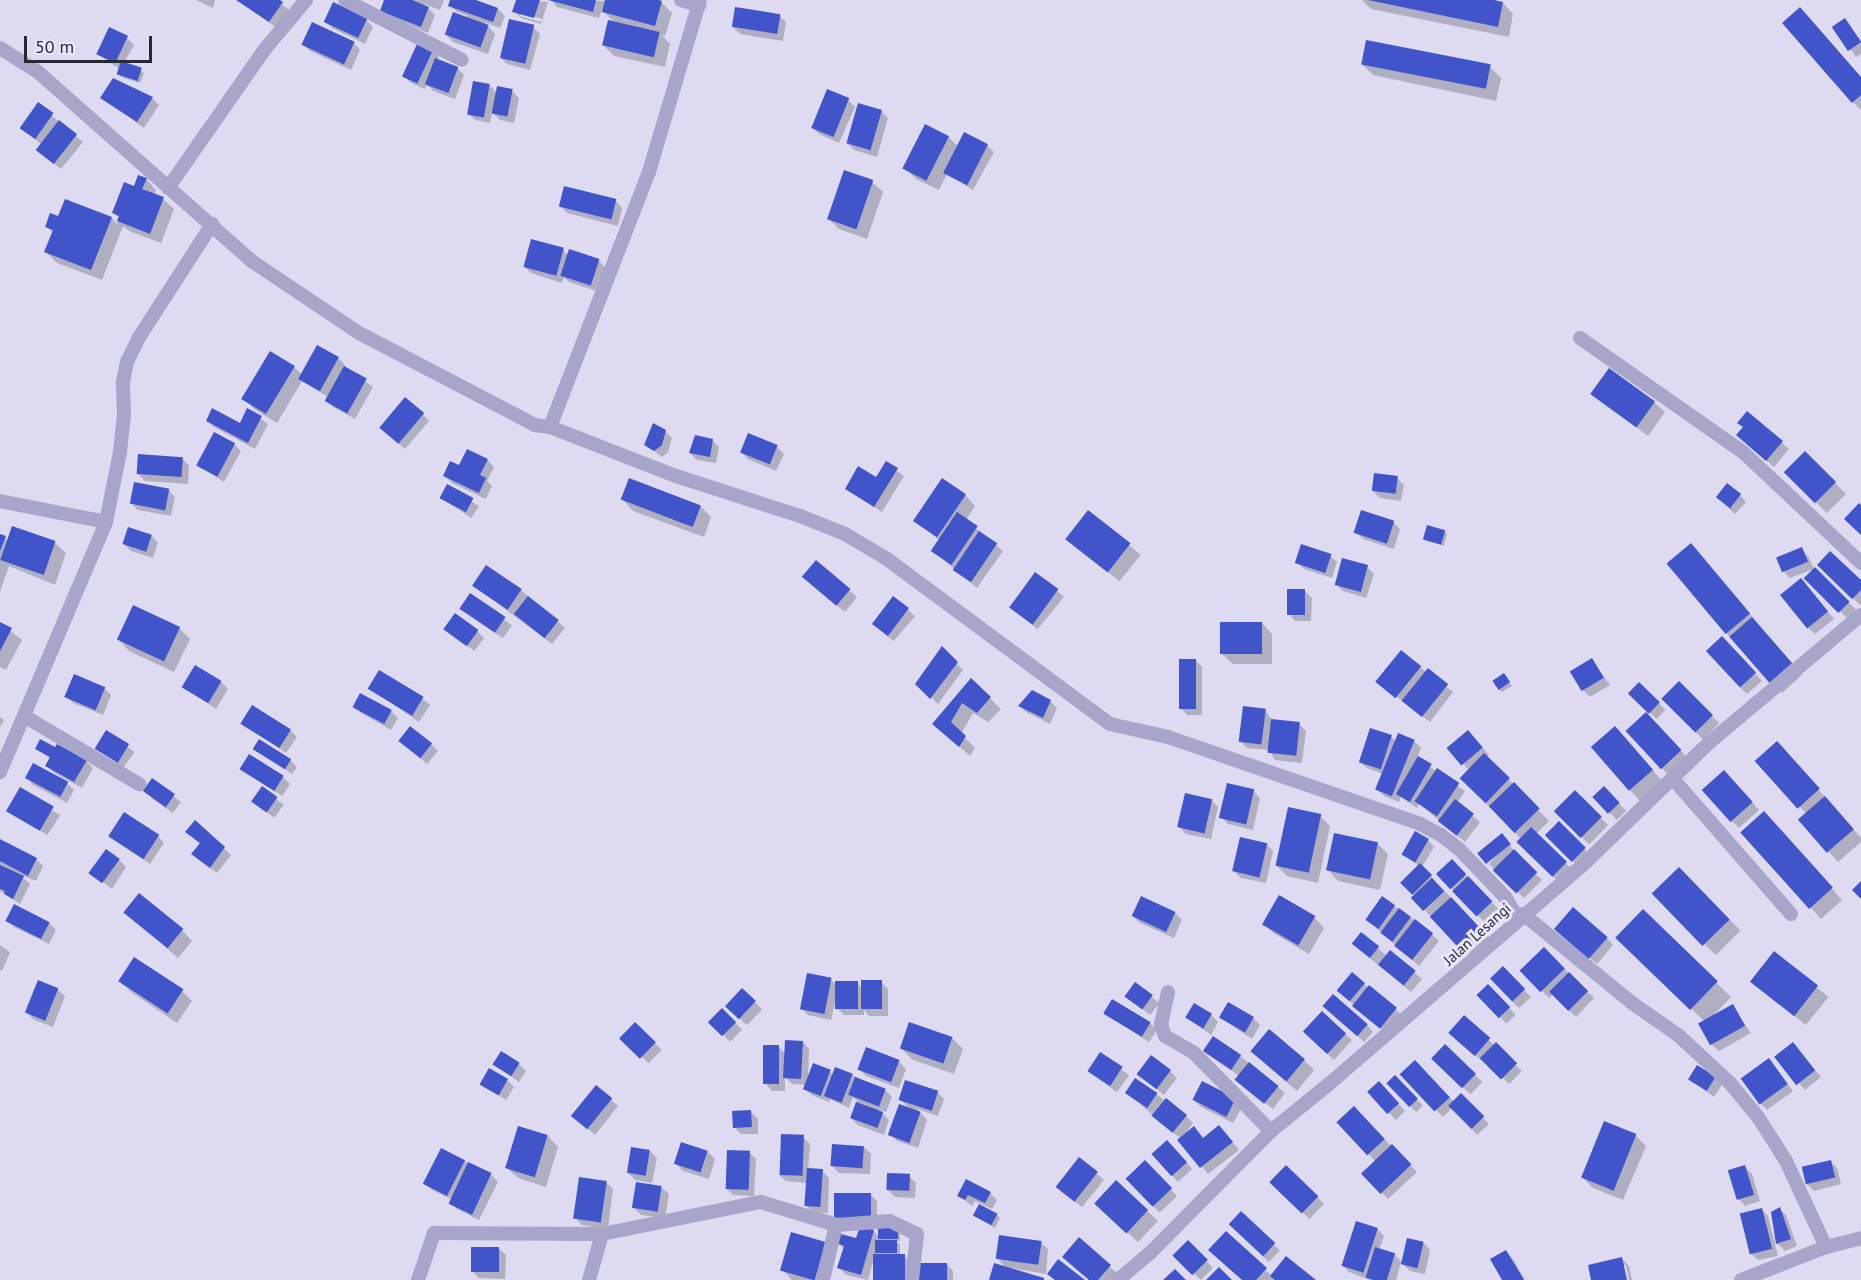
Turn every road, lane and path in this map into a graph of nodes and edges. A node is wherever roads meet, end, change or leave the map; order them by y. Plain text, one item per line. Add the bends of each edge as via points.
1 (306, 0) edge
2 (345, 0) edge
3 (681, 0) edge
4 (700, 2) edge
5 (0, 48) edge
6 (462, 60) dead end
7 (168, 188) junction
8 (212, 224) junction
9 (1580, 338) dead end
10 (550, 427) junction
11 (0, 501) edge
12 (106, 522) junction
13 (1861, 563) edge
14 (1861, 615) edge
15 (24, 716) junction
16 (0, 772) edge
17 (1674, 780) junction
18 (139, 784) dead end
19 (1791, 914) dead end
20 (1520, 916) junction
21 (1168, 992) dead end
22 (1271, 1131) junction
23 (836, 1225) junction
24 (602, 1234) junction
25 (1861, 1238) edge
26 (1826, 1247) junction
27 (418, 1280) edge
28 (589, 1280) edge
29 (823, 1280) edge
30 (912, 1280) edge
31 (1118, 1280) edge
32 (1742, 1280) edge

1 - 7 street via 265,49
2 - 6 street
3 - 4 street
4 - 10 street via 649,172
5 - 7 street via 38,72
7 - 8 street
8 - 10 street via 253,262 359,333 535,425
8 - 12 street via 127,362 120,452
9 - 13 street via 1744,453
10 - 20 street via 676,476 845,534 887,559 1110,724 1168,737 1420,824 1460,850
11 - 12 street
12 - 15 street
14 - 17 street, Jalan Lesangi via 1710,742
15 - 16 street
15 - 18 street
17 - 19 street
17 - 20 street, Jalan Lesangi via 1587,861
20 - 22 street, Jalan Lesangi via 1380,1041
20 - 26 street via 1678,1035 1730,1083 1786,1161
21 - 22 street via 1161,1024 1166,1036 1193,1052
22 - 31 street, Jalan Lesangi
23 - 24 street via 761,1202
23 - 29 street
23 - 30 street via 891,1221 917,1234
24 - 27 street via 434,1233
24 - 28 street
25 - 26 street
26 - 32 street

